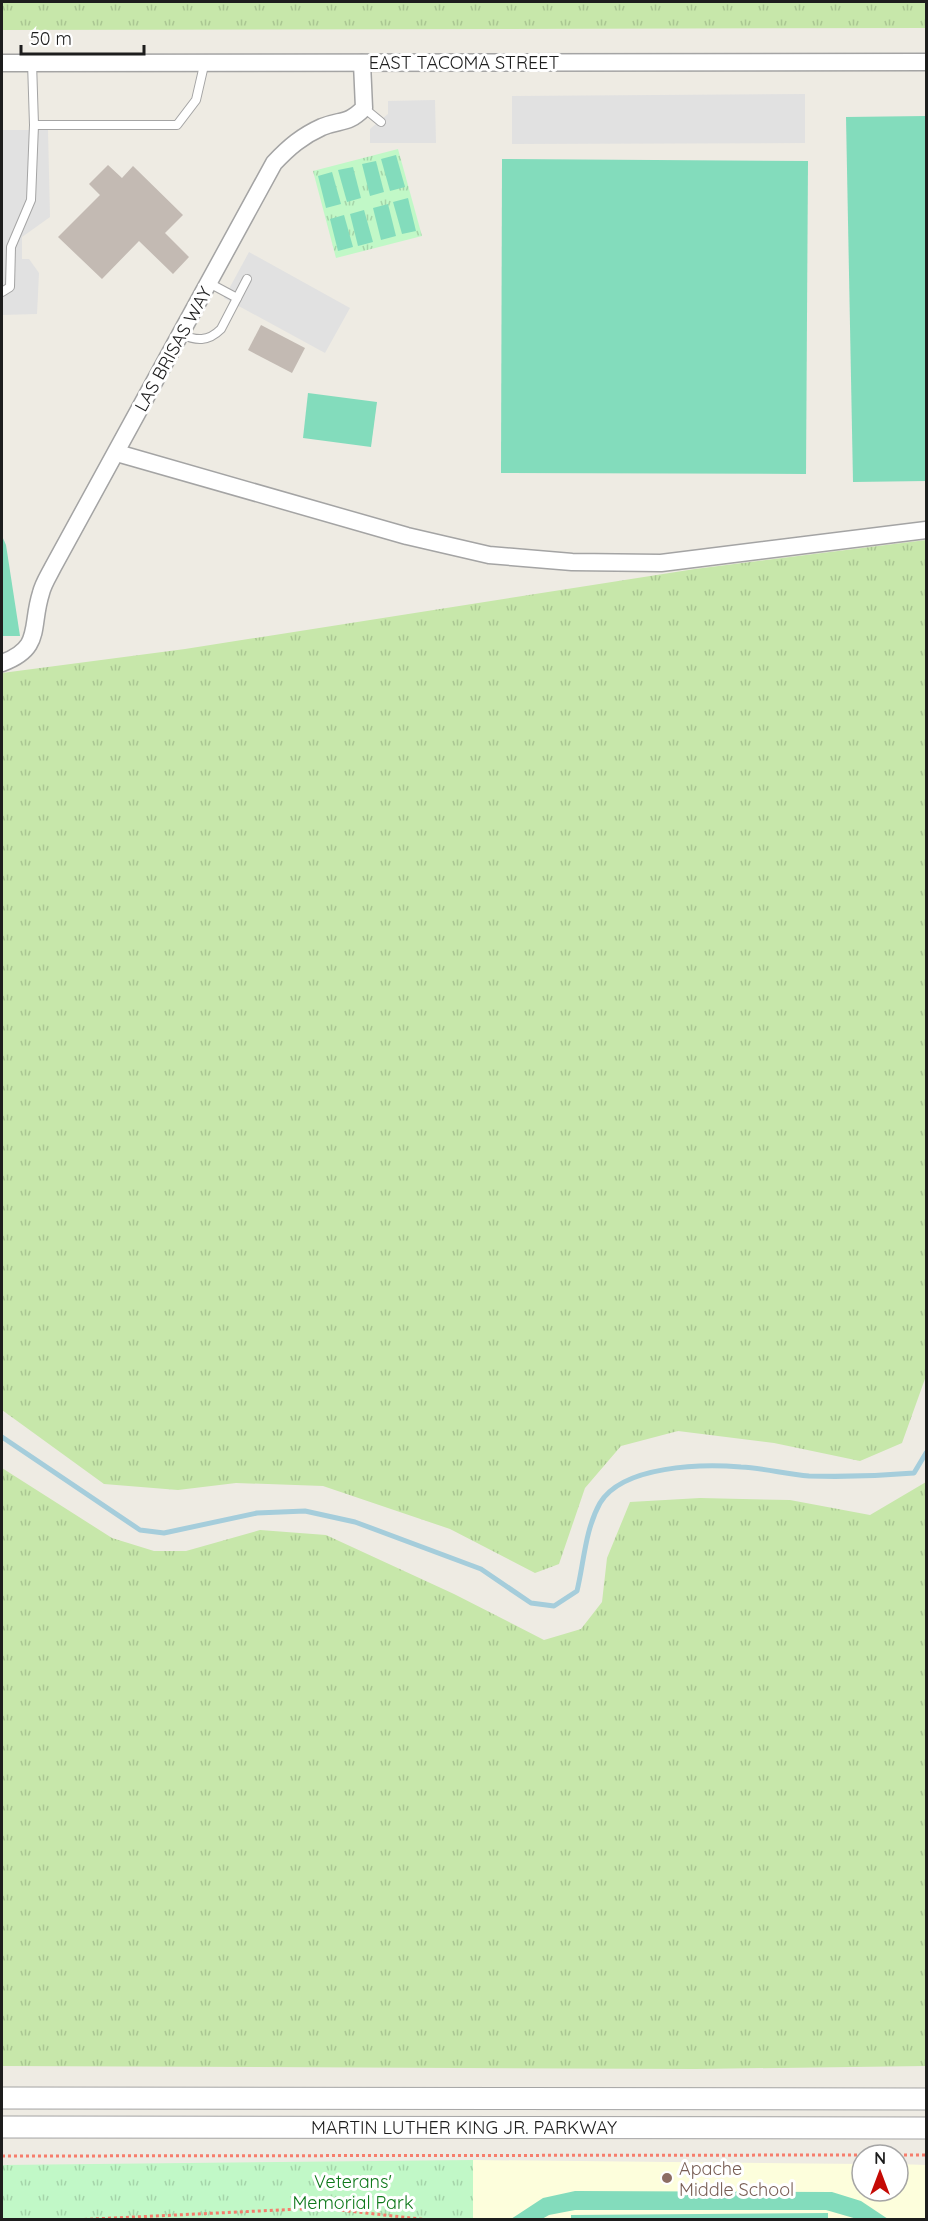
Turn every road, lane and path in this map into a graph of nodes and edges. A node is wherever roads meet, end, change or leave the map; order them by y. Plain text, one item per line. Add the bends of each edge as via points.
1 (205, 61) junction
2 (32, 62) junction
3 (927, 62) edge
4 (2, 63) edge
5 (362, 63) junction
6 (364, 108) junction
7 (381, 123) dead end
8 (34, 126) junction
9 (247, 279) dead end
10 (209, 283) junction
11 (2, 292) edge
12 (237, 298) junction
13 (181, 334) junction
14 (117, 453) junction
15 (927, 530) edge
16 (2, 663) edge
17 (2, 2098) edge
18 (927, 2099) edge
19 (2, 2127) edge
20 (927, 2128) edge
21 (850, 2155) edge
22 (910, 2155) edge
23 (927, 2155) edge
24 (2, 2156) edge
25 (72, 2220) edge
26 (429, 2220) edge

1 - 2 street, EAST TACOMA STREET
1 - 5 street, EAST TACOMA STREET
1 - 8 lane via 196,100 177,125
2 - 4 street, EAST TACOMA STREET
2 - 8 lane
3 - 5 street, EAST TACOMA STREET
5 - 6 street
6 - 7 lane
6 - 10 street, LAS BRISAS WAY via 352,120 325,126 295,140 274,163
8 - 11 lane via 30,200 11,247 10,287
9 - 12 lane
10 - 12 lane
10 - 13 street, LAS BRISAS WAY
12 - 13 lane via 215,335 198,340
13 - 14 street, LAS BRISAS WAY
14 - 15 street via 407,536 489,555 572,562 661,563
14 - 16 street, LAS BRISAS WAY via 40,594 33,640 18,657
17 - 18 street, MARTIN LUTHER KING JR. PARKWAY
19 - 20 street, MARTIN LUTHER KING JR. PARKWAY
21 - 24 path
22 - 23 path
25 - 26 path via 321,2208

